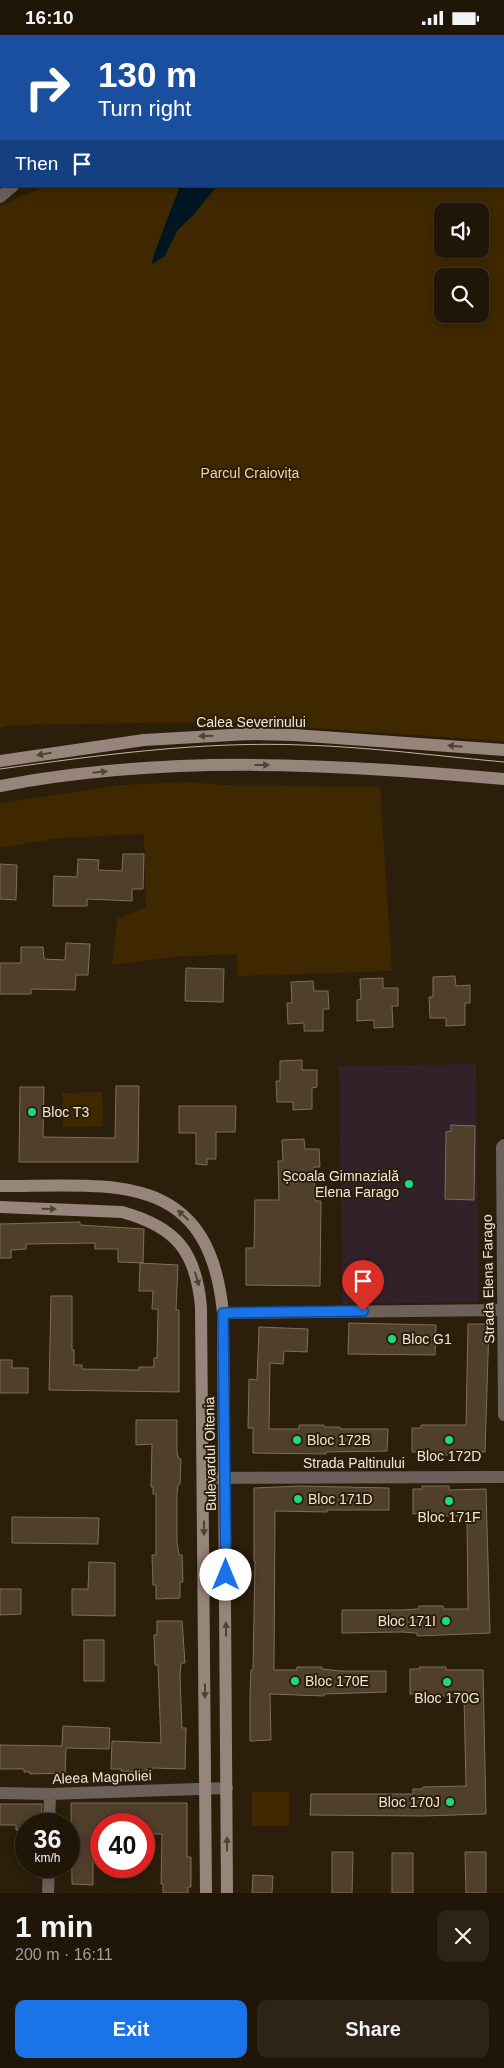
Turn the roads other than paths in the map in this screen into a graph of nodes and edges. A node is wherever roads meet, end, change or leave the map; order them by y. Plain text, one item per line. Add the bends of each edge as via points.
1 (12, 187) edge
2 (0, 197) edge
3 (504, 750) edge
4 (0, 761) edge
5 (504, 779) edge
6 (0, 785) edge
7 (504, 1145) edge
8 (0, 1187) edge
9 (0, 1207) edge
10 (206, 1245) junction
11 (187, 1254) junction
12 (503, 1310) edge
13 (223, 1313) junction
14 (504, 1415) edge
15 (504, 1477) edge
16 (204, 1478) junction
17 (225, 1478) junction
18 (205, 1788) junction
19 (227, 1788) junction
20 (0, 1793) edge
21 (50, 1794) junction
22 (49, 1813) edge
23 (49, 1878) edge
24 (48, 1893) edge
25 (206, 1893) edge
26 (227, 1893) edge

1 - 2 street
3 -> 4 street, Calea Severinului via 249,734 144,740
6 -> 5 street via 115,770 201,765 319,766
7 - 12 street, Strada Elena Farago
10 -> 8 street, Bulevardul Oltenia via 194,1225 176,1208 138,1192 108,1187
9 -> 11 street, Bulevardul Oltenia via 122,1212 166,1230
10 - 11 street
10 - 13 street, Bulevardul Oltenia via 220,1286
11 -> 16 street, Bulevardul Oltenia via 200,1289
12 - 13 street
12 - 14 street, Strada Elena Farago
13 - 17 street, Bulevardul Oltenia
15 - 17 street, Strada Paltinului
16 - 17 street, Strada Paltinului
16 -> 18 street, Bulevardul Oltenia
19 -> 17 street, Bulevardul Oltenia
18 - 19 street, Aleea Magnoliei
18 - 21 street, Aleea Magnoliei
18 - 25 street, Bulevardul Oltenia
26 -> 19 street, Bulevardul Oltenia
20 - 21 street, Aleea Magnoliei
21 - 22 street
23 - 24 street

